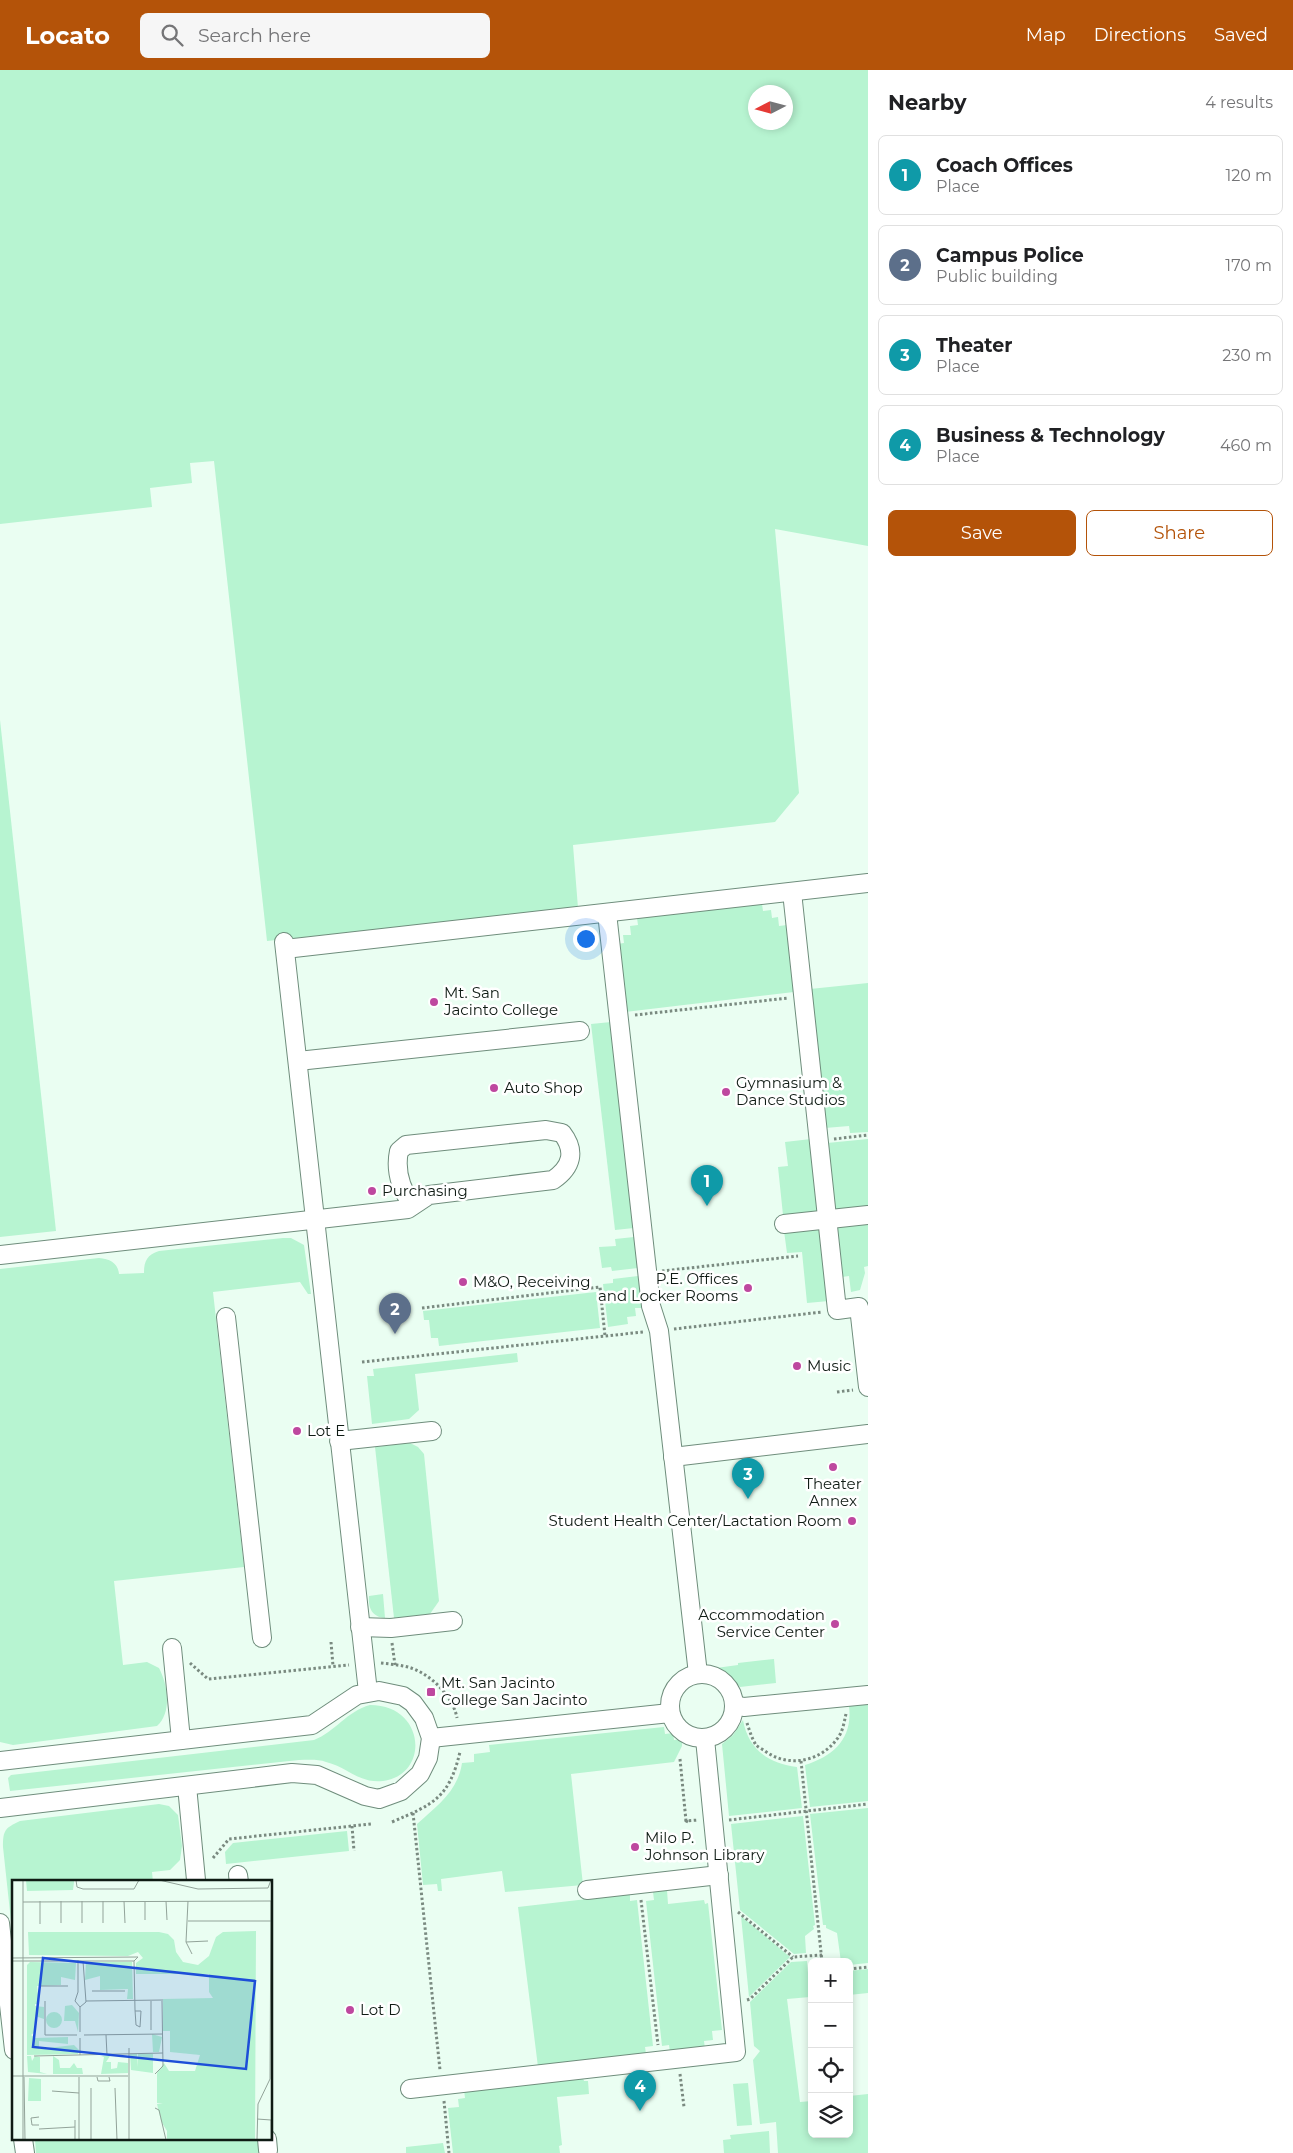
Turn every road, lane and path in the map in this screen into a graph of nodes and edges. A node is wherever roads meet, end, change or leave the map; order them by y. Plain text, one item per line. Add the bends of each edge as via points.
1 (868, 884) edge
2 (792, 892) junction
3 (606, 913) junction
4 (804, 996) junction
5 (618, 1017) junction
6 (580, 1031) dead end
7 (298, 1061) junction
8 (868, 1135) edge
9 (819, 1140) junction
10 (412, 1205) junction
11 (868, 1215) edge
12 (828, 1219) junction
13 (315, 1220) junction
14 (784, 1224) dead end
15 (0, 1255) edge
16 (798, 1256) dead end
17 (647, 1273) junction
18 (422, 1308) dead end
19 (837, 1310) junction
20 (864, 1313) edge
21 (226, 1318) dead end
22 (660, 1331) junction
23 (605, 1336) junction
24 (362, 1362) dead end
25 (868, 1386) edge
26 (432, 1431) dead end
27 (868, 1434) edge
28 (339, 1441) junction
29 (673, 1457) junction
30 (453, 1621) dead end
31 (360, 1628) junction
32 (262, 1638) dead end
33 (331, 1642) dead end
34 (392, 1642) dead end
35 (172, 1648) joint
36 (352, 1664) dead end
37 (395, 1665) dead end
38 (333, 1666) junction
39 (698, 1674) junction
40 (368, 1692) junction
41 (868, 1695) edge
42 (844, 1697) junction
43 (739, 1706) junction
44 (670, 1713) junction
45 (431, 1738) junction
46 (705, 1739) junction
47 (181, 1740) junction
48 (680, 1759) dead end
49 (0, 1761) edge
50 (801, 1761) junction
51 (186, 1786) junction
52 (868, 1804) edge
53 (0, 1808) edge
54 (807, 1811) junction
55 (413, 1813) dead end
56 (686, 1821) dead end
57 (714, 1822) junction
58 (371, 1824) dead end
59 (352, 1826) junction
60 (354, 1851) dead end
61 (213, 1858) dead end
62 (719, 1875) junction
63 (196, 1880) dead end
64 (640, 1884) junction
65 (587, 1890) dead end
66 (722, 1914) junction
67 (0, 1923) edge
68 (822, 1955) joint
69 (793, 1957) junction
70 (868, 1967) edge
71 (853, 1969) edge
72 (731, 2002) junction
73 (12, 2032) edge
74 (679, 2058) junction
75 (660, 2060) junction
76 (442, 2085) junction
77 (410, 2089) dead end
78 (684, 2107) dead end
79 (23, 2140) edge
80 (25, 2153) edge
81 (449, 2153) edge

1 - 2 street
2 - 3 street
2 - 4 street
3 - 5 street
3 - 7 street via 285,946
4 - 5 path
4 - 9 street
5 - 17 street
6 - 7 street
7 - 13 street
8 - 9 path
9 - 12 street
10 - 10 street via 429,1195 553,1180 568,1167 568,1140 562,1133 546,1130 406,1146 398,1151 397,1158 402,1186
10 - 13 street via 408,1209
11 - 12 street
12 - 14 street
12 - 19 street
13 - 15 street
13 - 28 street
16 - 17 path
17 - 22 street via 651,1306
18 - 23 path via 600,1287
19 - 20 street via 859,1307
19 - 22 path
20 - 25 street
21 - 32 street
22 - 23 path
22 - 29 street
23 - 24 path
26 - 28 street
27 - 29 street
28 - 31 street
29 - 39 street
30 - 31 street
31 - 40 street
33 - 38 path
34 - 37 path
35 - 38 path via 208,1679
35 - 47 street
36 - 38 path
39 - 43 street via 723,1682
39 - 44 street via 679,1683 672,1692
40 - 45 street via 391,1692 413,1703 424,1718
40 - 47 street via 347,1701 312,1725
41 - 42 street
42 - 43 street
42 - 50 path via 846,1714 838,1739 821,1754
43 - 46 street via 723,1731
43 - 50 path via 756,1744 771,1756 787,1762
44 - 45 street
44 - 46 street via 679,1730
45 - 51 street via 428,1758 420,1774 401,1791 378,1800 317,1774 292,1773
46 - 57 street
47 - 49 street
48 - 56 path
50 - 54 path
51 - 53 street
51 - 63 street
52 - 54 path
54 - 57 path
54 - 68 path
55 - 76 path
57 - 62 street
58 - 59 path
59 - 60 path
59 - 61 path via 229,1839
62 - 64 street
62 - 66 street
64 - 65 street
64 - 75 path
66 - 69 path via 740,1912
66 - 72 street
67 - 73 street
68 - 69 path
69 - 72 path via 750,1999
70 - 71 path
72 - 74 street via 736,2052
74 - 75 street
74 - 78 path
75 - 76 street
76 - 77 street
76 - 81 path
79 - 80 street

